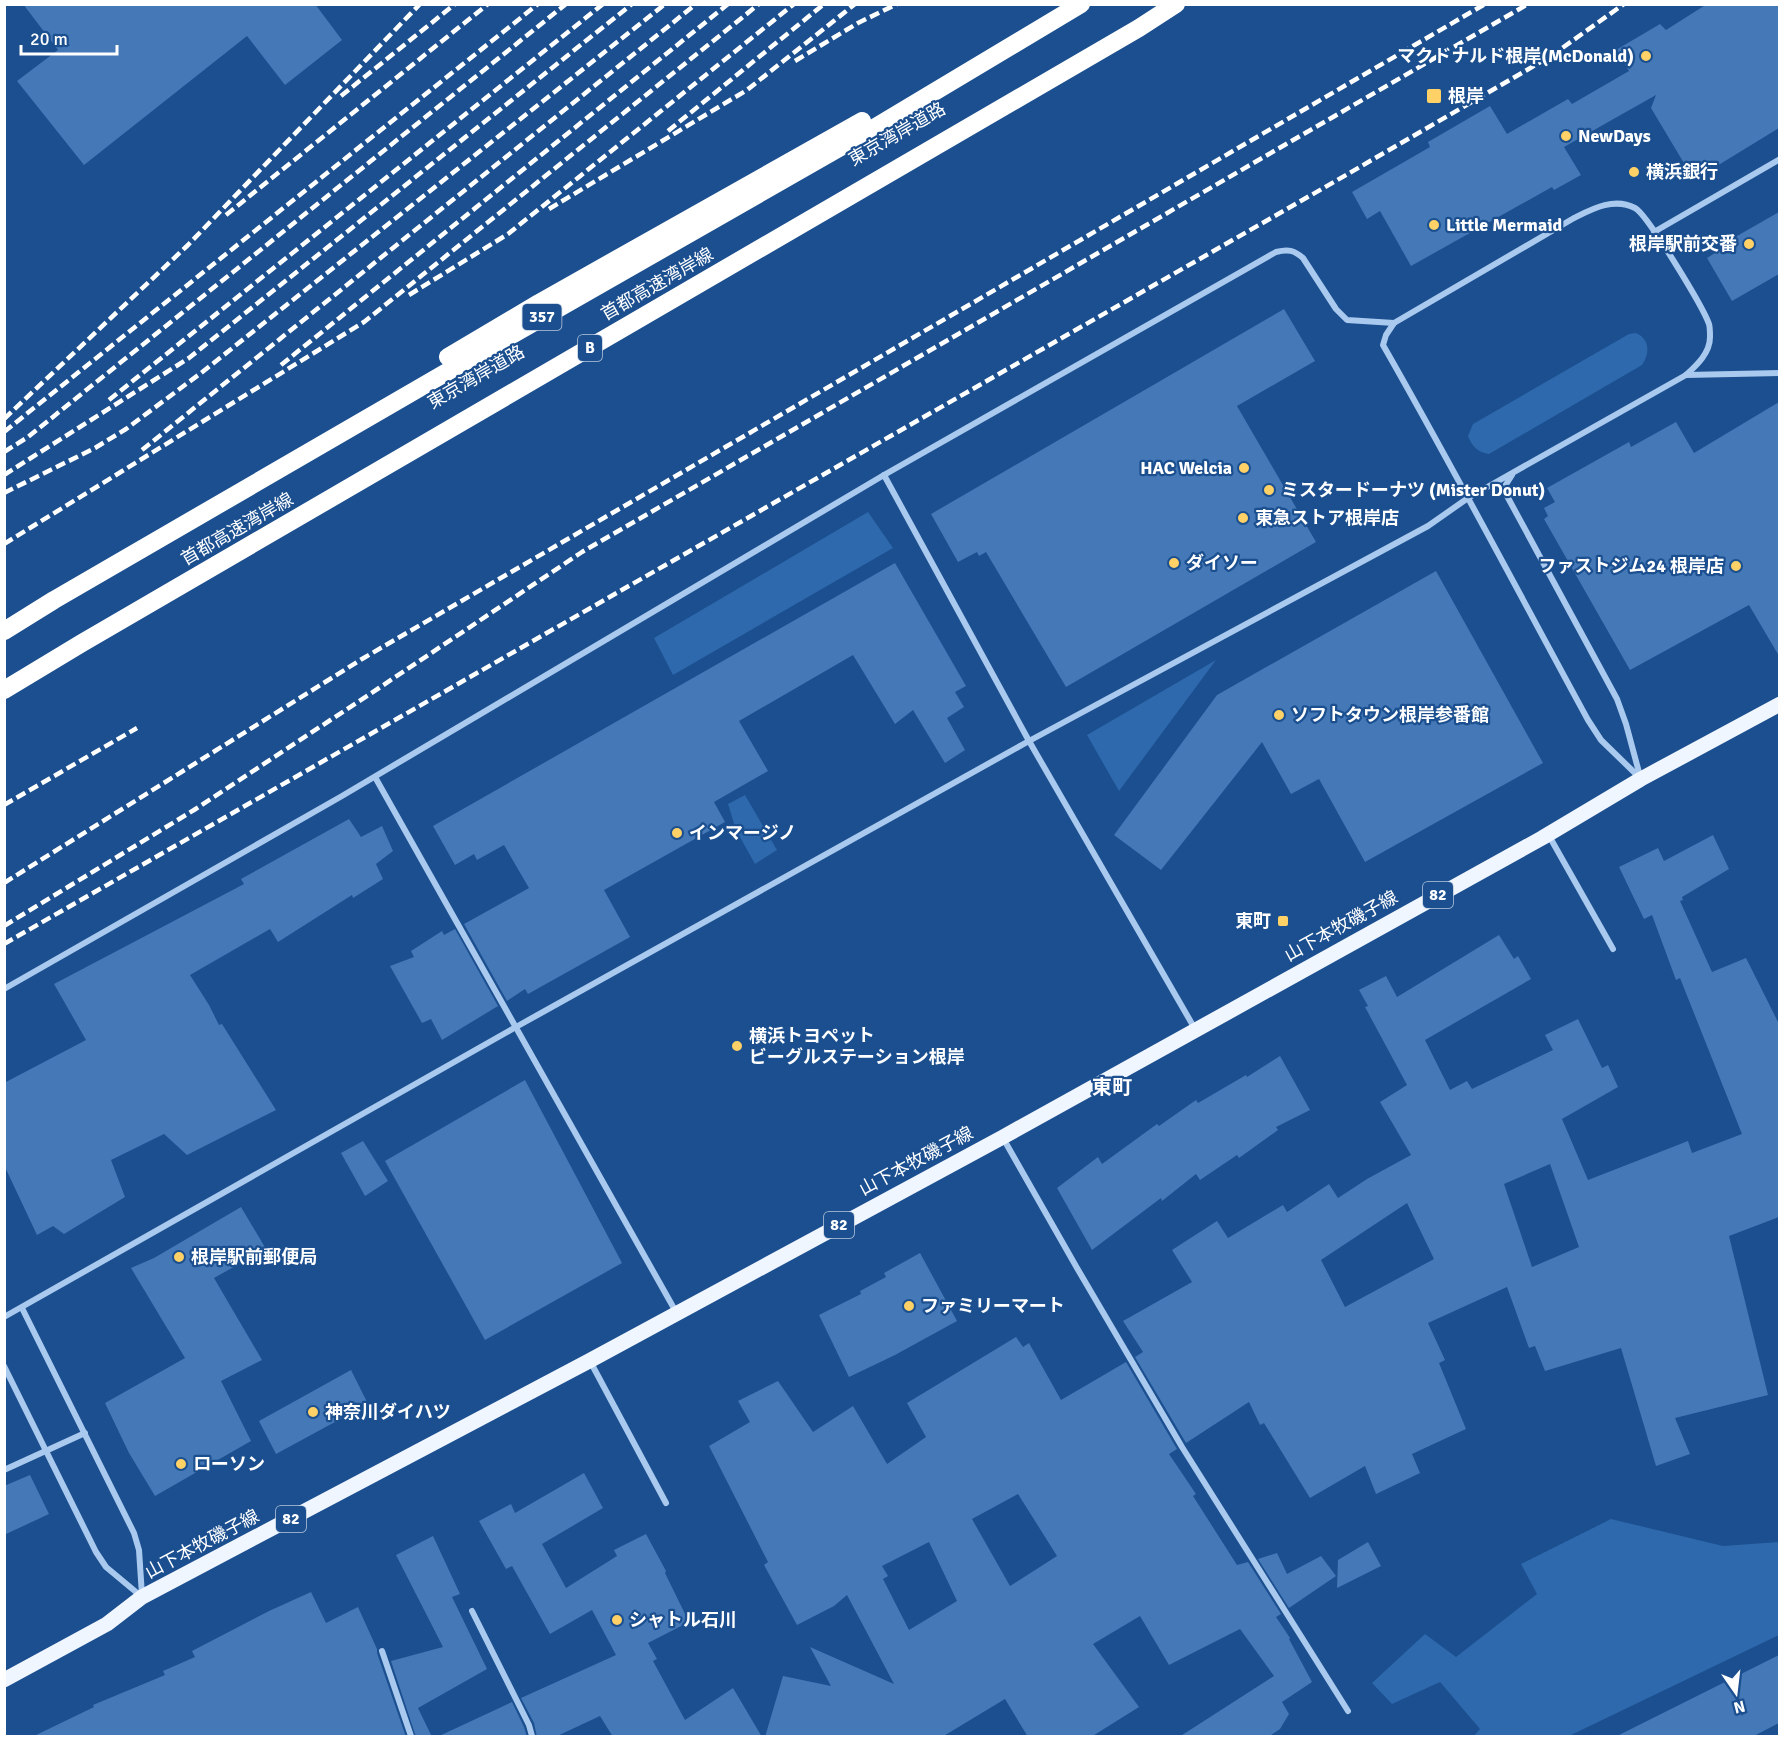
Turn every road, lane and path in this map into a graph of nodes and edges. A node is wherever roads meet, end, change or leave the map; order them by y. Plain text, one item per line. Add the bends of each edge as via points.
1 (1059, 4) edge
2 (1080, 4) edge
3 (1156, 4) edge
4 (1176, 4) edge
5 (1779, 159) edge
6 (1654, 232) junction
7 (1394, 323) junction
8 (1779, 373) edge
9 (1686, 375) junction
10 (1514, 472) junction
11 (884, 475) junction
12 (1468, 498) junction
13 (4, 618) edge
14 (4, 631) edge
15 (4, 681) edge
16 (4, 690) edge
17 (1779, 704) edge
18 (1029, 741) junction
19 (375, 777) junction
20 (1641, 778) junction
21 (1548, 834) junction
22 (1612, 949) dead end
23 (4, 989) edge
24 (516, 1027) junction
25 (1195, 1030) junction
26 (1003, 1137) junction
27 (22, 1308) junction
28 (676, 1313) junction
29 (4, 1317) edge
30 (590, 1361) junction
31 (4, 1366) edge
32 (85, 1433) junction
33 (46, 1451) junction
34 (4, 1470) edge
35 (666, 1503) dead end
36 (142, 1597) junction
37 (472, 1611) dead end
38 (382, 1651) dead end
39 (4, 1680) edge
40 (1348, 1711) dead end
41 (411, 1737) edge
42 (532, 1737) edge

1 - 13 highway via 964,63 539,303
2 - 14 highway, 東京湾岸道路 / 357 via 874,128
3 - 15 highway, 東京湾岸道路 / 357 via 1020,88
4 - 16 highway, 首都高速湾岸線 / B
5 - 6 street
6 - 7 street via 1636,208 1618,203 1600,205
6 - 9 street via 1709,325 1710,340 1702,360
7 - 11 street via 1347,320 1303,258 1288,249 1276,252
7 - 12 street via 1383,345
8 - 9 street
9 - 10 street
10 - 12 street
10 - 20 street via 1505,486 1507,496 1617,699
11 - 18 street
11 - 19 street
12 - 18 street via 1428,526
12 - 20 street via 1588,720 1601,740
17 - 20 main road, 山下本牧磯子線 / 82
18 - 24 street
18 - 25 street
19 - 23 street
19 - 24 street
20 - 21 main road, 山下本牧磯子線 / 82
21 - 22 street
21 - 25 main road, 山下本牧磯子線 / 82
24 - 27 street
24 - 28 street
25 - 26 main road, 山下本牧磯子線 / 82
26 - 28 main road, 山下本牧磯子線 / 82
26 - 40 street via 1182,1448
27 - 29 street
27 - 32 street
28 - 30 main road, 山下本牧磯子線 / 82
30 - 35 street
30 - 36 main road, 山下本牧磯子線 / 82
31 - 33 street
32 - 33 street
32 - 36 street via 140,1550
33 - 34 street
33 - 36 street via 103,1563
36 - 39 main road, 山下本牧磯子線 / 82 via 107,1624
37 - 42 street
38 - 41 street

